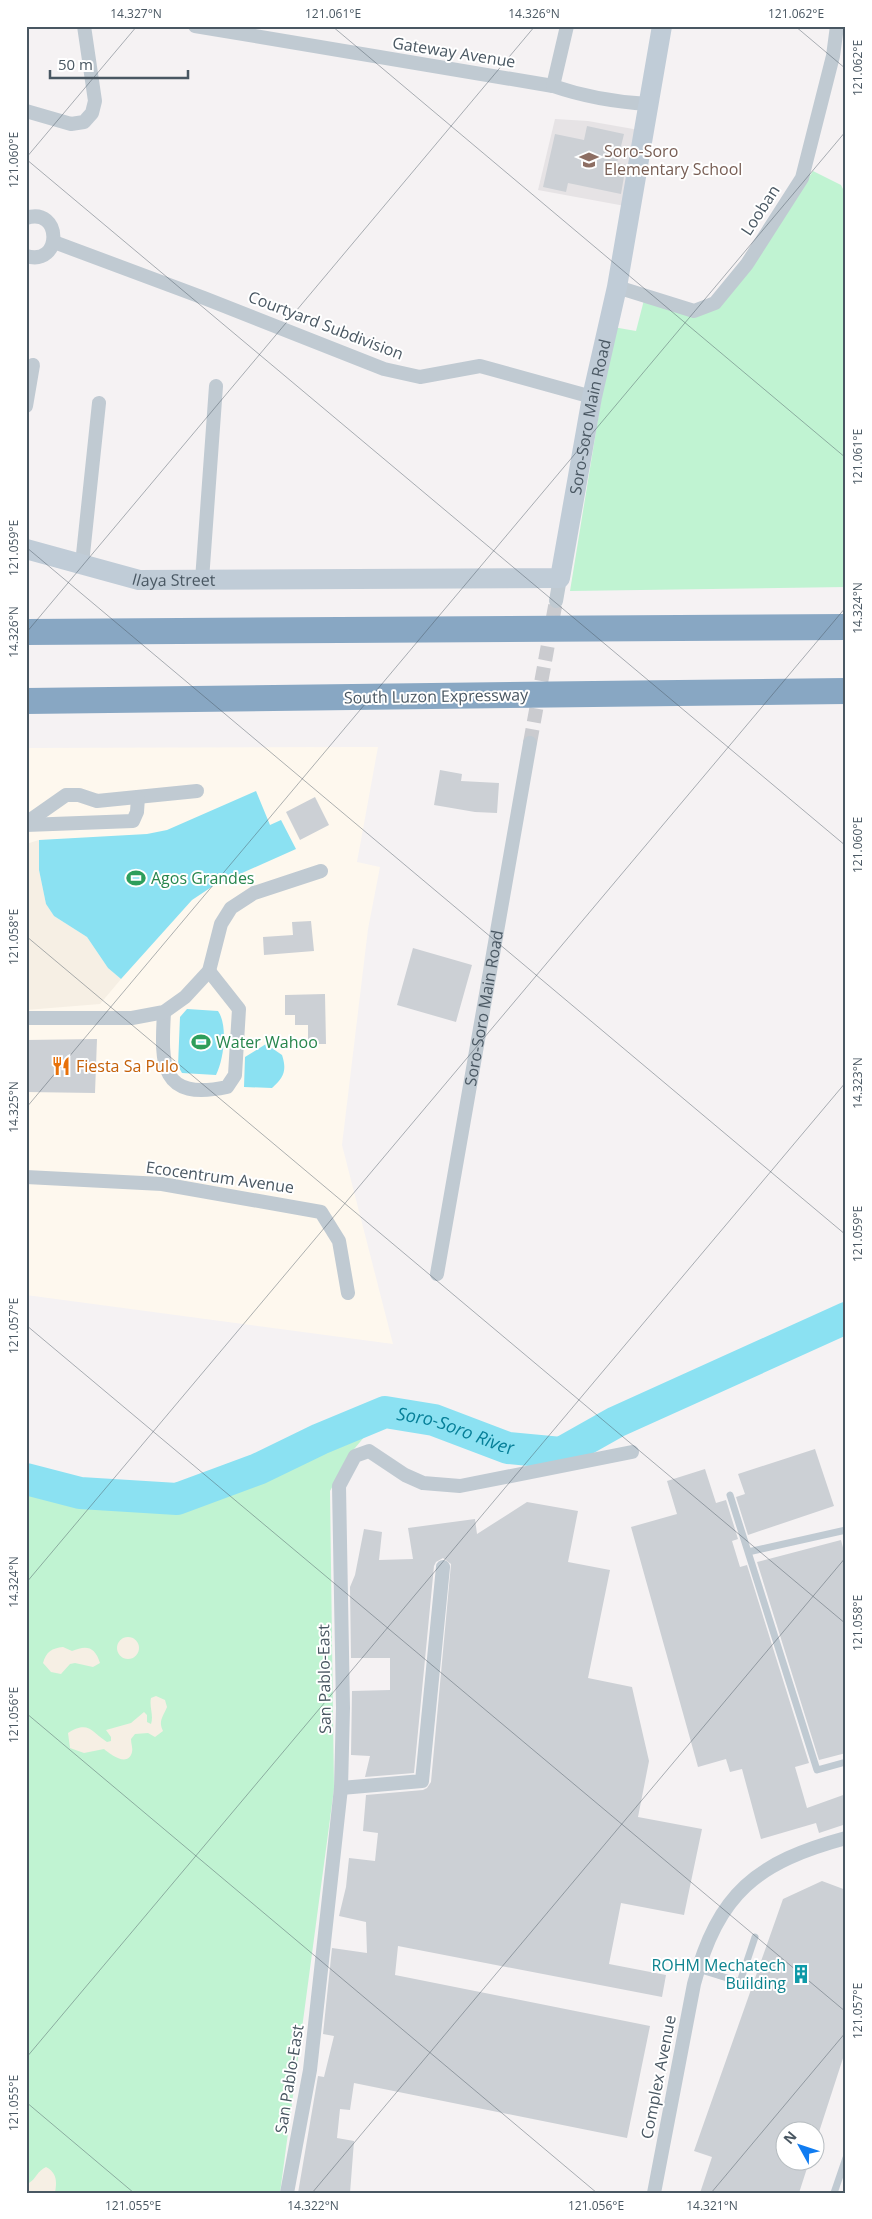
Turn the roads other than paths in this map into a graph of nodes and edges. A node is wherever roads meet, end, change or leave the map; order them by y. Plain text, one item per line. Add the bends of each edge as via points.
1 (84, 26) edge
2 (195, 26) edge
3 (568, 26) edge
4 (662, 26) edge
5 (837, 26) edge
6 (228, 29) edge
7 (553, 86) junction
8 (648, 104) junction
9 (26, 111) edge
10 (26, 218) edge
11 (54, 242) junction
12 (26, 256) edge
13 (617, 287) junction
14 (33, 365) dead end
15 (216, 386) dead end
16 (592, 397) junction
17 (99, 403) dead end
18 (26, 406) edge
19 (26, 549) edge
20 (82, 564) junction
21 (560, 578) junction
22 (202, 580) junction
23 (556, 601) tunnel mouth
24 (846, 627) edge
25 (26, 632) edge
26 (846, 691) edge
27 (26, 701) edge
28 (530, 743) tunnel mouth
29 (197, 791) dead end
30 (138, 797) junction
31 (26, 824) edge
32 (321, 871) dead end
33 (209, 971) junction
34 (164, 1012) junction
35 (26, 1018) edge
36 (26, 1177) edge
37 (437, 1274) dead end
38 (348, 1293) dead end
39 (632, 1452) dead end
40 (730, 1495) dead end
41 (846, 1530) edge
42 (748, 1552) junction
43 (443, 1567) dead end
44 (846, 1762) edge
45 (341, 1788) junction
46 (846, 1838) edge
47 (754, 1937) dead end
48 (698, 1968) junction
49 (845, 2160) edge
50 (287, 2193) edge
51 (654, 2193) edge
52 (834, 2193) edge

1 - 9 street via 95,101 92,114 84,122 71,124
2 - 6 street, Gateway Avenue
3 - 7 street
4 - 8 street, Soro-Soro Main Road
5 - 13 street, Looban via 833,56 802,178 746,264 715,303 694,311
6 - 7 street, Gateway Avenue
7 - 8 street, Gateway Avenue via 613,102
8 - 13 street, Soro-Soro Main Road
10 - 11 street via 37,216 46,220 52,227
11 - 12 street via 40,257
11 - 16 street, Courtyard Subdivision via 384,369 420,377 480,366
13 - 16 street, Soro-Soro Main Road
14 - 18 street
15 - 22 street
16 - 21 street, Soro-Soro Main Road
17 - 20 street
19 - 20 street, Ilaya Street
20 - 22 street, Ilaya Street via 140,580
21 - 22 street, Ilaya Street
21 - 23 street
24 - 25 highway
26 - 27 highway, South Luzon Expressway
28 - 37 street, Soro-Soro Main Road
29 - 30 street
30 - 31 street via 97,801 66,795
30 - 31 street via 133,822
32 - 33 street via 254,893 232,908 221,924
33 - 34 street via 185,997
33 - 34 street via 239,1009 235,1075 227,1087 198,1090 184,1088 173,1081 165,1066 162,1044
34 - 35 street via 132,1018
36 - 38 street, Ecocentrum Avenue via 162,1184 321,1212 339,1241
39 - 45 street, San Pablo-East via 460,1486 423,1483 369,1451 355,1456 339,1486 338,1509 343,1708
40 - 42 lane
41 - 42 lane
42 - 44 lane via 817,1770
43 - 45 street via 422,1781
45 - 50 street, San Pablo-East via 310,2070
46 - 48 street, Complex Avenue via 807,1848 782,1859 744,1886 718,1919
47 - 48 lane via 740,1982
48 - 51 street, Complex Avenue
49 - 52 lane

